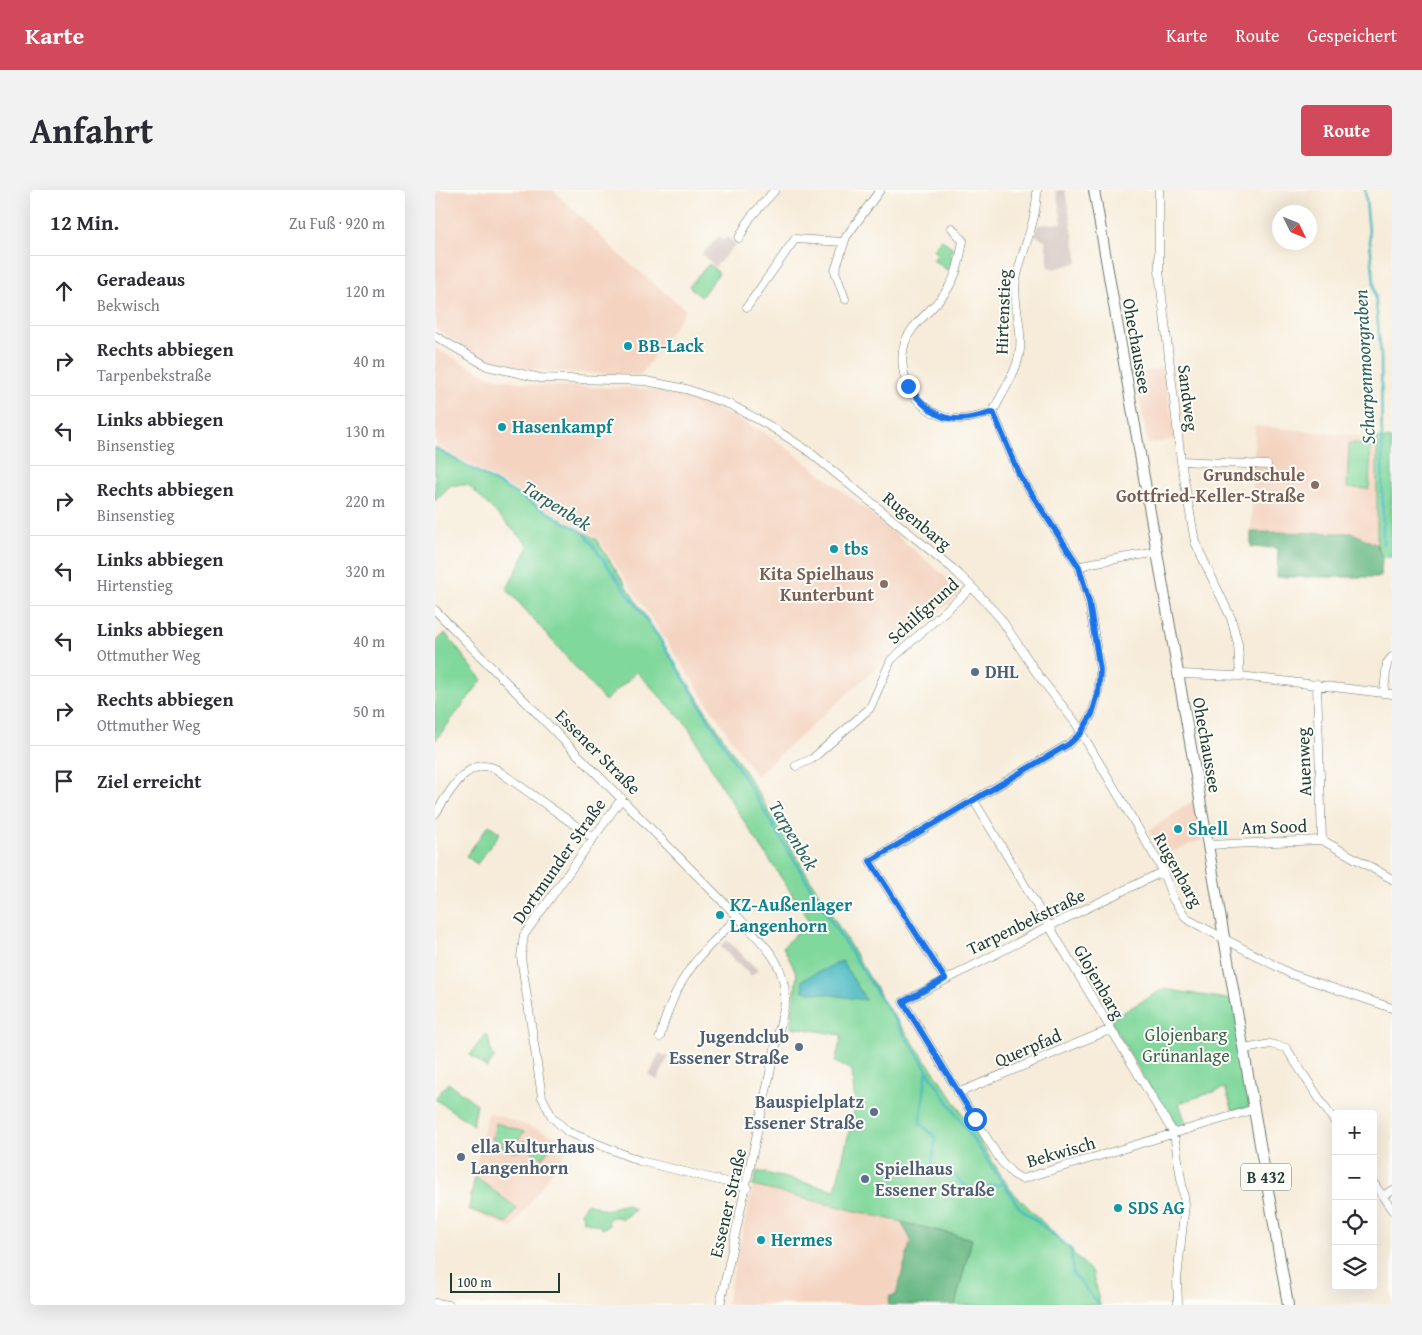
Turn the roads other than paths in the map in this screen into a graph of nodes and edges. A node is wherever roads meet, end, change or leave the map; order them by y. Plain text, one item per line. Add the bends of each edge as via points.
1 (775, 190) edge
2 (881, 190) edge
3 (1037, 190) edge
4 (1094, 190) edge
5 (1159, 190) edge
6 (951, 228) dead end
7 (739, 238) dead end
8 (844, 242) junction
9 (845, 299) dead end
10 (747, 307) dead end
11 (435, 336) edge
12 (993, 412) junction
13 (1181, 461) junction
14 (1267, 465) dead end
15 (1158, 552) junction
16 (1079, 567) junction
17 (972, 587) junction
18 (435, 610) edge
19 (1392, 657) edge
20 (1179, 674) junction
21 (1240, 676) junction
22 (1317, 684) junction
23 (1388, 693) edge
24 (1081, 733) junction
25 (796, 766) dead end
26 (622, 798) junction
27 (973, 800) junction
28 (435, 814) edge
29 (593, 838) junction
30 (1321, 840) junction
31 (1208, 845) junction
32 (1164, 872) junction
33 (1392, 879) edge
34 (738, 917) junction
35 (1050, 926) junction
36 (1226, 941) junction
37 (945, 979) junction
38 (903, 1002) joint
39 (1392, 1008) edge
40 (1109, 1030) junction
41 (660, 1038) dead end
42 (1245, 1049) junction
43 (958, 1093) junction
44 (1255, 1110) junction
45 (1332, 1118) edge
46 (1174, 1134) junction
47 (747, 1187) junction
48 (1377, 1188) edge
49 (1392, 1190) edge
50 (1383, 1196) junction
51 (1392, 1210) edge
52 (435, 1303) edge
53 (449, 1305) edge
54 (720, 1305) edge
55 (1178, 1305) edge
56 (1288, 1305) edge

1 - 7 street via 753,213
2 - 8 street
3 - 12 street, Hirtenstieg via 1034,221 1021,254 1015,283 1020,350
4 - 15 main road, Ohechaussee / B 432
5 - 13 street, Sandweg via 1159,271
6 - 12 street via 963,242 958,266 950,286 911,330 902,368 908,386 921,404 935,414 953,420 969,420
8 - 9 street via 835,271
8 - 10 street via 795,239
11 - 17 street, Rugenbarg via 495,368 540,378 645,381 686,389 731,405 807,450
12 - 16 street via 1020,476
13 - 14 street
13 - 21 street, Sandweg via 1195,542 1231,618 1239,644
15 - 16 street
15 - 20 main road, Ohechaussee / B 432
16 - 24 street via 1089,602 1100,670 1098,694
17 - 24 street, Rugenbarg via 1001,619
17 - 25 street, Schilfgrund via 891,660 870,708 812,759
18 - 26 street, Essener Straße
19 - 23 street via 1387,662
20 - 21 street
20 - 31 main road, Ohechaussee / B 432
21 - 22 street
22 - 23 street
22 - 30 street, Auenweg
24 - 27 street via 1069,744
24 - 32 street, Rugenbarg
26 - 29 street, Dortmunder Straße
26 - 34 street, Essener Straße
27 - 35 street, Glojenbarg
27 - 37 street via 870,861
28 - 29 street via 464,774 484,765 496,769
29 - 47 street, Dortmunder Straße via 528,927 522,944 521,957 545,1105 568,1132 599,1145 641,1160
30 - 31 street, Am Sood
30 - 33 street, Am Sood
31 - 36 main road, Ohechaussee / B 432
32 - 35 street, Tarpenbekstraße
32 - 36 street, Rugenbarg via 1173,899 1187,919
34 - 41 street via 686,972 673,996
34 - 47 street, Essener Straße via 774,956 786,988
35 - 37 street, Tarpenbekstraße
35 - 40 street, Glojenbarg via 1107,1020
36 - 39 street, Rugenbarg via 1291,974
36 - 42 main road, Ohechaussee / B 432
37 - 38 street, Tarpenbekstraße
38 - 43 street, Bekwisch
40 - 43 street, Querpfad
40 - 46 street, Glojenbarg
42 - 44 main road, Ohechaussee / B 432
42 - 45 street via 1270,1044 1286,1048
43 - 46 street, Bekwisch via 1001,1161 1013,1174 1022,1178
44 - 46 street, Bekwisch
44 - 56 main road, Ohechaussee / B 432
46 - 55 street, Glojenbarg via 1185,1204 1177,1279
47 - 54 street, Essener Straße
48 - 50 street
49 - 50 street
50 - 51 street
52 - 53 street

